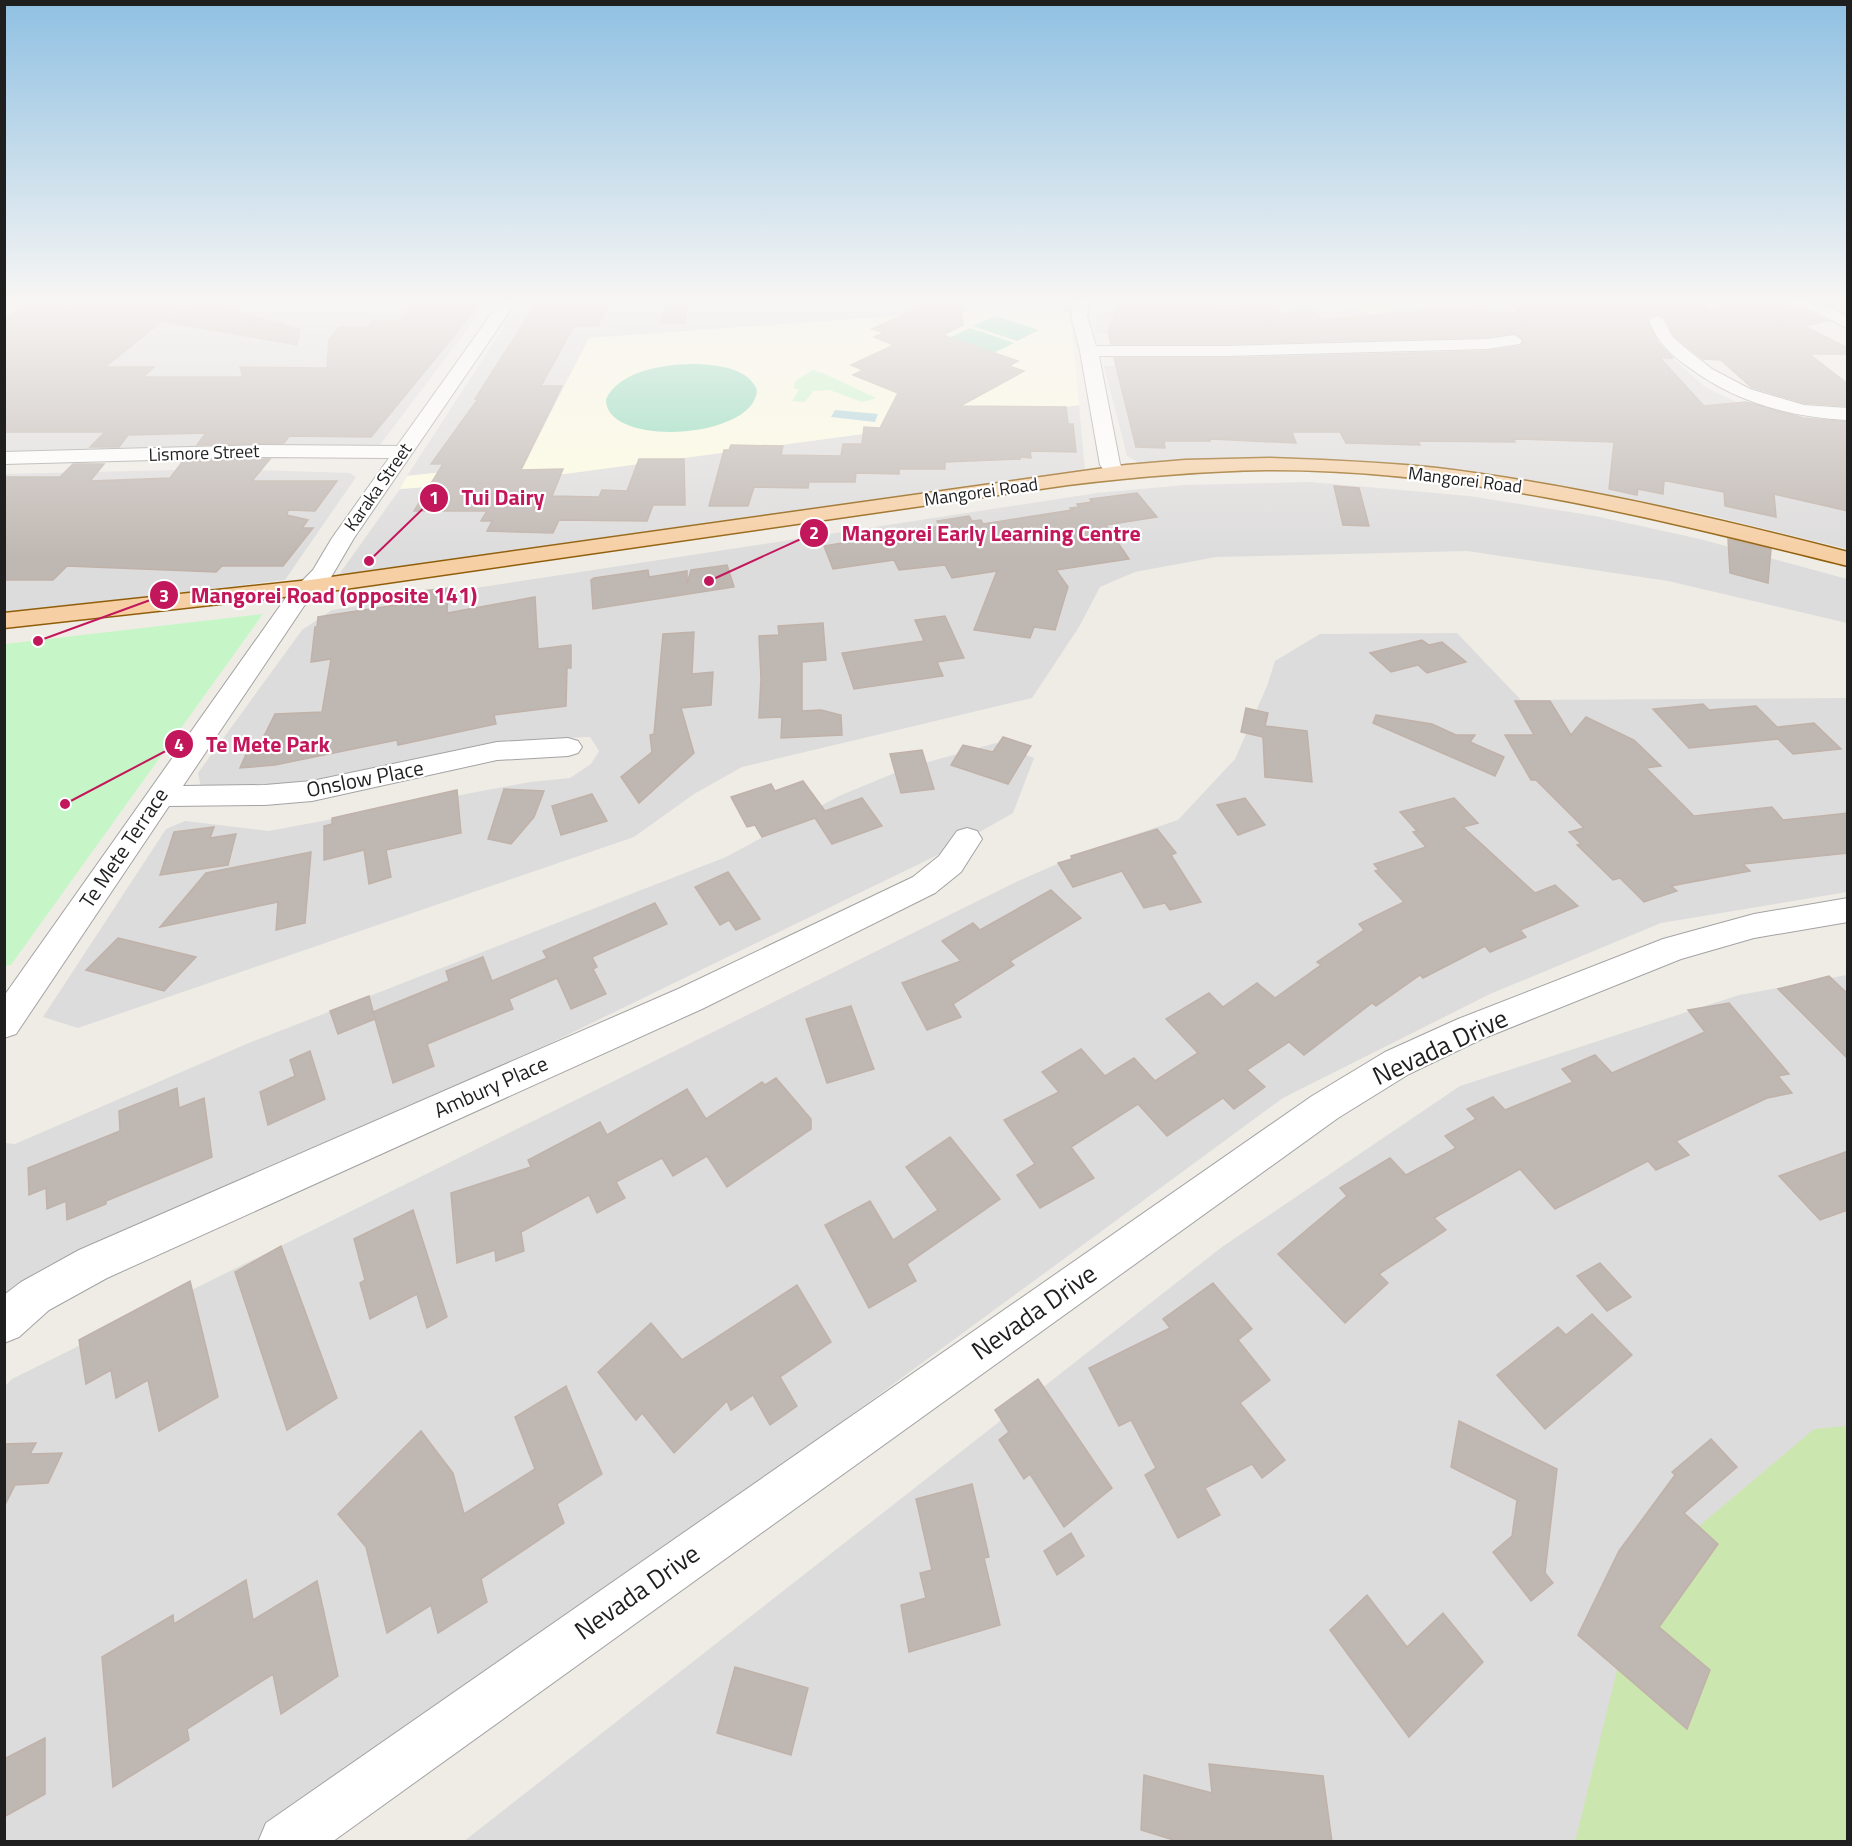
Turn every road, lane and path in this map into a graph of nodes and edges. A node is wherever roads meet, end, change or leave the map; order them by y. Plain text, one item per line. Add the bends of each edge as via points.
1 (450, 385) edge
2 (1096, 385) edge
3 (1726, 385) edge
4 (1848, 414) edge
5 (403, 452) junction
6 (4, 458) edge
7 (1116, 473) junction
8 (1848, 558) edge
9 (309, 587) junction
10 (4, 621) edge
11 (568, 747) dead end
12 (160, 796) junction
13 (967, 838) dead end
14 (1848, 910) edge
15 (4, 1024) edge
16 (4, 1322) edge
17 (285, 1842) edge

1 - 5 street, Karaka Street
2 - 7 street via 1110,465
3 - 4 street via 1753,398 1797,409
5 - 6 street, Lismore Street via 262,451
5 - 9 street, Karaka Street via 322,574
7 - 8 main road, Mangorei Road via 1186,466 1258,465 1368,469 1455,478 1678,517
7 - 9 main road, Mangorei Road
9 - 10 main road, Mangorei Road
9 - 12 street, Te Mete Terrace via 294,601
11 - 12 street, Onslow Place via 497,751 312,791
12 - 15 street, Te Mete Terrace
13 - 16 street, Ambury Place via 950,864 924,885 690,999 93,1264 35,1296
14 - 17 street, Nevada Drive via 1754,926 1674,948 1470,1029 1397,1063 1325,1107

